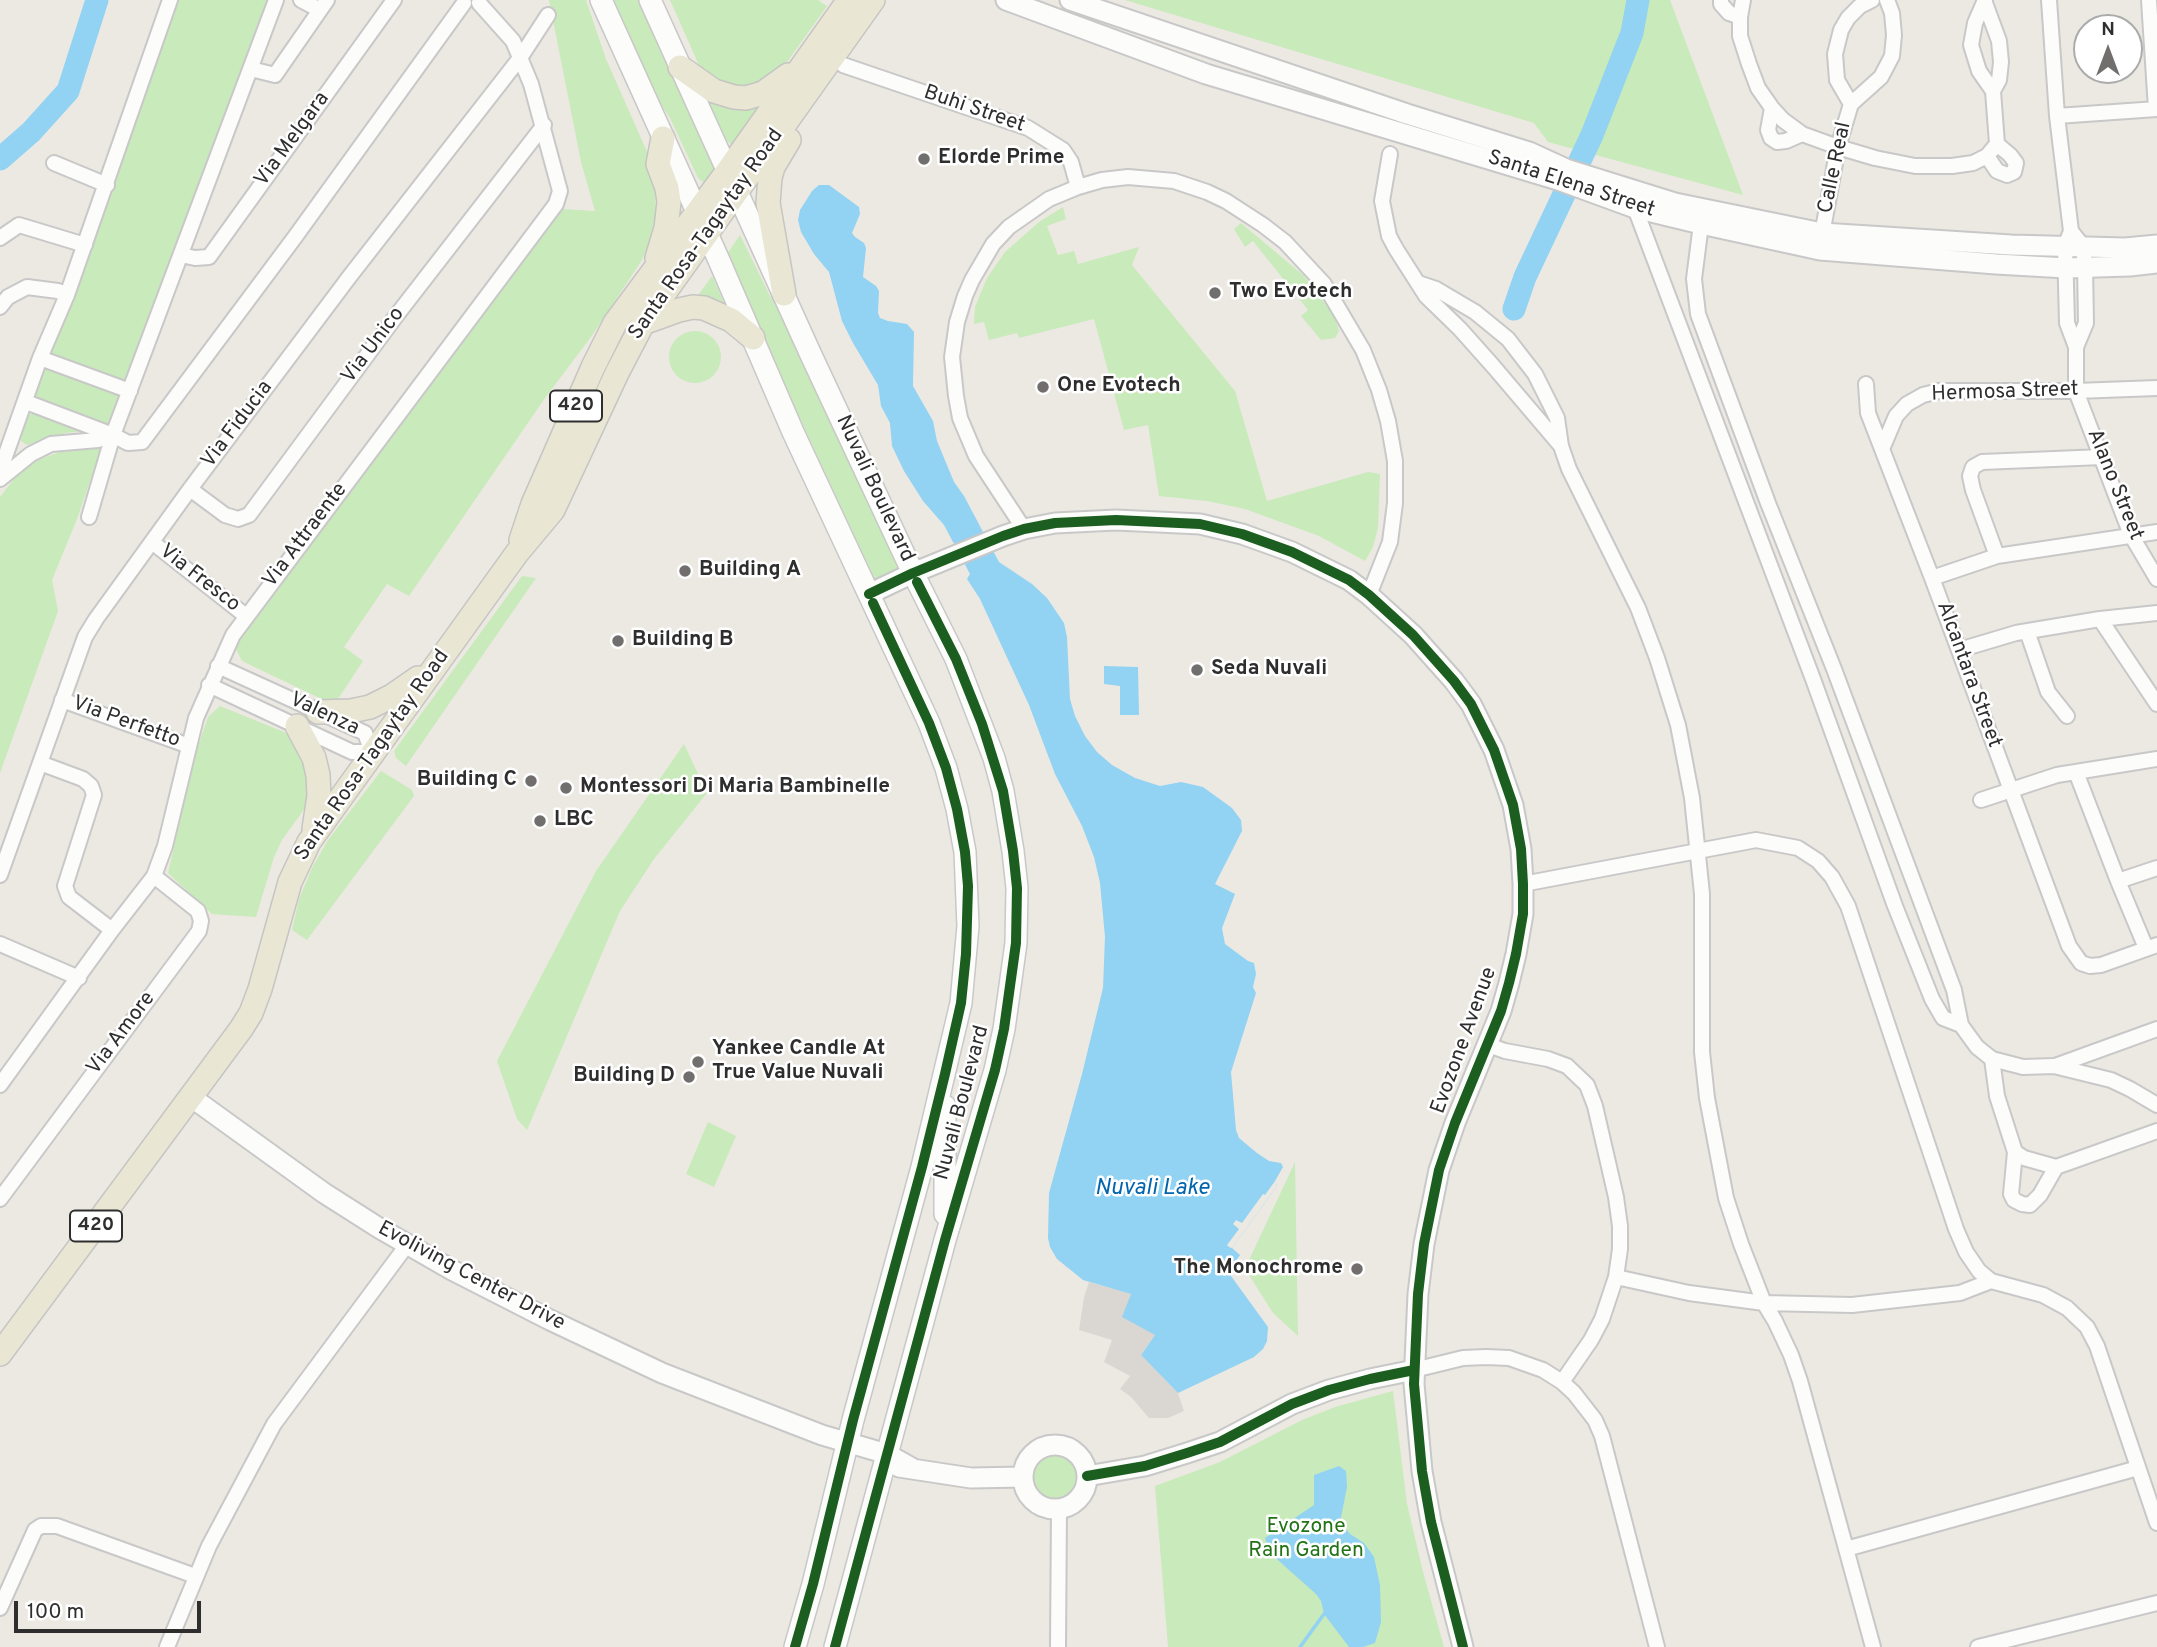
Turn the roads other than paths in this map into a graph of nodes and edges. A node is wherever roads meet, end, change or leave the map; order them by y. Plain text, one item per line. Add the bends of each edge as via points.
1 (170, 0) edge
2 (276, 0) edge
3 (301, 0) edge
4 (394, 0) edge
5 (650, 0) edge
6 (849, 0) edge
7 (873, 0) edge
8 (884, 0) edge
9 (1006, 0) edge
10 (1070, 0) edge
11 (1720, 0) edge
12 (1743, 0) edge
13 (1872, 0) edge
14 (1887, 0) edge
15 (2049, 0) edge
16 (2149, 0) edge
17 (480, 1) edge
18 (602, 1) edge
19 (463, 2) edge
20 (1985, 2) edge
21 (323, 5) edge
22 (548, 15) dead end
23 (1740, 17) junction
24 (818, 46) junction
25 (1216, 50) junction
26 (520, 58) junction
27 (843, 65) junction
28 (680, 67) junction
29 (251, 69) junction
30 (1206, 74) junction
31 (1993, 91) junction
32 (821, 96) junction
33 (1851, 104) junction
34 (1772, 108) junction
35 (2157, 109) edge
36 (2057, 116) junction
37 (787, 121) junction
38 (544, 125) junction
39 (1801, 134) junction
40 (663, 138) junction
41 (1838, 147) junction
42 (1390, 154) dead end
43 (54, 163) dead end
44 (1576, 179) junction
45 (731, 182) junction
46 (107, 185) junction
47 (1078, 187) junction
48 (1635, 208) junction
49 (702, 223) junction
50 (1701, 224) junction
51 (0, 239) edge
52 (1821, 241) junction
53 (2073, 241) junction
54 (2157, 244) edge
55 (85, 245) junction
56 (181, 255) junction
57 (2157, 263) edge
58 (2076, 267) junction
59 (654, 269) junction
60 (1418, 283) junction
61 (784, 294) junction
62 (67, 295) junction
63 (0, 307) edge
64 (643, 323) junction
65 (753, 338) junction
66 (40, 358) junction
67 (1866, 384) dead end
68 (2157, 388) edge
69 (130, 391) junction
70 (2076, 391) junction
71 (26, 402) junction
72 (111, 435) junction
73 (13, 436) junction
74 (1560, 446) junction
75 (1882, 449) junction
76 (31, 454) junction
77 (2102, 457) junction
78 (0, 471) edge
79 (0, 479) edge
80 (190, 489) junction
81 (89, 517) dead end
82 (1024, 529) junction
83 (2157, 532) edge
84 (2131, 535) junction
85 (152, 542) junction
86 (517, 552) junction
87 (1997, 556) junction
88 (915, 578) junction
89 (1932, 578) junction
90 (2157, 579) edge
91 (1369, 595) junction
92 (871, 599) junction
93 (2157, 613) edge
94 (246, 616) junction
95 (2100, 619) junction
96 (2027, 631) junction
97 (1959, 650) junction
98 (437, 663) junction
99 (218, 666) junction
100 (1837, 678) junction
101 (209, 685) junction
102 (1815, 686) junction
103 (62, 700) junction
104 (2157, 704) edge
105 (318, 712) junction
106 (2067, 716) dead end
107 (297, 726) junction
108 (189, 746) junction
109 (372, 752) junction
110 (2157, 759) edge
111 (40, 763) junction
112 (2076, 772) junction
113 (2011, 790) junction
114 (1981, 800) dead end
115 (313, 836) junction
116 (1698, 851) junction
117 (2157, 868) edge
118 (0, 875) edge
119 (153, 876) junction
120 (2118, 881) junction
121 (1523, 884) junction
122 (112, 930) junction
123 (0, 944) edge
124 (2152, 947) edge
125 (79, 978) junction
126 (1961, 1025) junction
127 (2157, 1029) edge
128 (1488, 1045) junction
129 (1992, 1059) junction
130 (2054, 1066) junction
131 (945, 1074) junction
132 (0, 1084) edge
133 (191, 1097) junction
134 (2157, 1105) edge
135 (2157, 1132) edge
136 (2015, 1152) junction
137 (2056, 1167) junction
138 (0, 1199) edge
139 (945, 1240) junction
140 (407, 1245) junction
141 (1616, 1277) junction
142 (1991, 1281) junction
143 (1764, 1303) junction
144 (0, 1354) edge
145 (1414, 1370) junction
146 (1562, 1381) junction
147 (846, 1449) junction
148 (885, 1460) junction
149 (2138, 1468) junction
150 (1087, 1476) junction
151 (1023, 1477) junction
152 (1059, 1508) junction
153 (2157, 1522) edge
154 (1846, 1549) junction
155 (195, 1576) junction
156 (2157, 1603) edge
157 (0, 1608) edge
158 (167, 1647) edge
159 (795, 1647) edge
160 (835, 1647) edge
161 (1058, 1647) edge
162 (1463, 1647) edge
163 (1657, 1647) edge
164 (1873, 1647) edge
165 (1978, 1647) edge

1 - 46 street
2 - 29 street
3 - 21 street
4 - 56 street, Via Melgara via 209,257
5 - 28 main road, Nuvali Boulevard
6 - 24 main road, Santa Rosa-Tagaytay Road / 420
7 - 37 main road, Santa Rosa-Tagaytay Road / 420
8 - 27 main road via 876,20
9 - 30 street, Santa Elena Street
10 - 25 street, Santa Elena Street
11 - 23 street via 1729,13
12 - 23 street
13 - 33 street, Calle Real via 1848,18 1835,54 1837,80
14 - 33 street, Calle Real via 1894,34 1892,56 1881,77
15 - 36 street, Alano Street
16 - 35 street
17 - 19 street via 474,5
17 - 26 street, Via Attraente via 513,41
18 - 40 main road, Nuvali Boulevard
19 - 72 street via 142,442 128,443
20 - 31 street via 1999,40 2001,62
20 - 31 street via 1971,45 1979,71
21 - 29 street via 275,75
22 - 26 street, Via Fiducia
23 - 34 street via 1740,36 1749,64
24 - 28 main road via 772,88 746,98 723,95
24 - 45 main road, Santa Rosa-Tagaytay Road / 420
25 - 30 street
25 - 44 street, Santa Elena Street via 1529,152
26 - 38 street, Via Attraente
26 - 80 street, Via Fiducia
27 - 32 main road
27 - 47 street, Buhi Street via 1028,128 1063,150
28 - 45 main road, Nuvali Boulevard
29 - 56 street
30 - 44 street, Santa Elena Street
31 - 41 street via 1992,150 1973,163 1915,166
32 - 37 main road
32 - 61 main road via 779,154 770,178 769,215
33 - 41 street, Calle Real
34 - 39 street
34 - 39 street via 1771,138 1786,141
35 - 36 street
36 - 53 street, Alano Street
37 - 45 main road, Santa Rosa-Tagaytay Road / 420
38 - 80 street, Via Unico via 249,515 238,519 225,515
38 - 94 street, Via Attraente via 561,191 556,204
39 - 41 street
40 - 49 main road, Nuvali Boulevard
40 - 59 main road via 658,164 667,188 668,211
41 - 52 street, Calle Real
42 - 60 street via 1382,201 1389,236
43 - 46 street
44 - 48 street, Santa Elena Street
44 - 52 street, Santa Elena Street
45 - 49 main road, Santa Rosa-Tagaytay Road / 420
45 - 61 main road, Nuvali Boulevard
46 - 55 street
47 - 82 street via 1049,200 993,244 965,296 953,342 956,396 967,436
47 - 91 street via 1102,180 1152,178 1206,192 1264,225 1324,284 1371,367 1395,461 1390,542
48 - 50 street, Santa Elena Street
48 - 102 street
49 - 59 main road, Santa Rosa-Tagaytay Road / 420
49 - 64 main road, Santa Rosa-Tagaytay Road / 420
49 - 65 main road, Nuvali Boulevard
50 - 52 street, Santa Elena Street
50 - 100 street via 1694,279 1698,314
51 - 55 street via 19,225
52 - 53 street, Santa Elena Street via 2011,246
52 - 58 street, Santa Elena Street via 1996,264
53 - 54 street, Santa Elena Street via 2125,248
53 - 58 street, Alano Street
55 - 62 street
56 - 69 street
57 - 58 street, Santa Elena Street
58 - 70 street, Alano Street via 2067,323 2077,347
59 - 86 main road, Santa Rosa-Tagaytay Road / 420 via 602,349
60 - 74 street
60 - 74 street via 1475,312 1508,339 1546,394 1557,418
61 - 88 main road, Nuvali Boulevard
62 - 63 street via 27,287
62 - 66 street
64 - 65 main road via 678,310 704,307
64 - 86 main road, Santa Rosa-Tagaytay Road / 420 via 553,510
65 - 92 main road, Nuvali Boulevard
66 - 69 street
66 - 71 street
67 - 75 street, Alcantara Street via 1868,412
68 - 70 street, Hermosa Street
69 - 72 street
70 - 75 street, Hermosa Street via 1940,391 1923,395 1896,416
70 - 77 street, Alano Street
71 - 72 street
71 - 73 street
72 - 76 street via 51,444
72 - 81 street
73 - 76 street
73 - 78 street
74 - 116 street via 1638,608 1657,658 1685,759
75 - 89 street, Alcantara Street
76 - 79 street
77 - 84 street, Alano Street
77 - 87 street via 1982,462 1973,467 1973,490
80 - 85 street, Via Fiducia
82 - 88 street, Evozone Avenue via 953,557
82 - 91 street, Evozone Avenue via 1116,520 1200,524 1292,552
83 - 84 street
84 - 87 street
84 - 90 street, Alano Street
85 - 94 street, Via Fresco
85 - 103 street, Via Fiducia via 85,638
86 - 98 main road, Santa Rosa-Tagaytay Road / 420
87 - 89 street
88 - 92 street, Evozone Avenue
88 - 139 main road, Nuvali Boulevard via 956,659 993,758 1003,791 1017,888 1016,943 1004,1029
89 - 97 street, Alcantara Street
91 - 121 street, Evozone Avenue via 1429,651 1471,704 1494,750 1513,805
92 - 131 main road, Nuvali Boulevard via 946,768 965,852 966,954 961,1003
93 - 95 street
94 - 99 street, Via Attraente
95 - 96 street
95 - 104 street
96 - 97 street
96 - 106 street via 2048,692
97 - 113 street, Alcantara Street
98 - 105 main road via 370,707
98 - 109 main road, Santa Rosa-Tagaytay Road / 420
99 - 101 street, Via Attraente
99 - 105 street, Valenza
100 - 102 street
100 - 126 street via 1954,990
101 - 107 street, Valenza
101 - 108 street, Via Attraente
102 - 126 street via 1932,999 1943,1018
103 - 108 street, Via Perfetto
103 - 111 street, Via Fiducia
105 - 109 street, Valenza via 365,733
107 - 109 street, Valenza via 352,752
107 - 115 main road via 318,775
108 - 119 street, Via Attraente via 165,846
109 - 115 main road, Santa Rosa-Tagaytay Road / 420
110 - 112 street
111 - 118 street, Via Fiducia
111 - 122 street via 91,786 94,795 65,886 69,897
112 - 113 street
112 - 120 street
113 - 114 street
113 - 124 street, Alcantara Street via 2069,946 2081,963 2101,965
115 - 133 main road, Santa Rosa-Tagaytay Road / 420 via 290,883 251,1013
116 - 121 street
116 - 142 street via 1756,840 1777,843 1798,848 1832,877 1848,906 1956,1229 1973,1263
116 - 143 street via 1707,1098 1727,1198
117 - 120 street
119 - 122 street, Via Attraente
119 - 138 street, Via Amore via 198,911 199,931
120 - 124 street
121 - 128 street, Evozone Avenue via 1517,954
122 - 125 street, Via Attraente
123 - 125 street
125 - 132 street, Via Attraente
126 - 129 street
127 - 130 street
128 - 141 street via 1567,1066 1587,1085 1616,1196 1620,1249
128 - 145 street, Evozone Avenue via 1439,1170 1422,1257
129 - 130 street via 2023,1068
129 - 136 street via 1997,1096
130 - 134 street via 2111,1080
131 - 139 main road
131 - 147 main road, Nuvali Boulevard
133 - 140 street, Evoliving Center Drive via 324,1193
133 - 144 main road, Santa Rosa-Tagaytay Road / 420
135 - 137 street
136 - 137 street
136 - 137 street via 2011,1194 2022,1204 2030,1205 2040,1195
139 - 148 main road, Nuvali Boulevard
140 - 147 street, Evoliving Center Drive via 640,1364
140 - 155 street via 274,1424
141 - 143 street
141 - 146 street via 1602,1319
142 - 143 street via 1960,1293 1852,1305
142 - 149 street via 2043,1295 2067,1308 2087,1327
143 - 154 street via 1791,1355
145 - 146 street via 1463,1358 1497,1357 1525,1363
145 - 150 street via 1329,1390 1187,1454
145 - 162 street, Evozone Avenue via 1431,1521
146 - 163 street via 1586,1406 1602,1436
147 - 148 street, Evoliving Center Drive
147 - 159 main road, Nuvali Boulevard
148 - 151 street, Evoliving Center Drive via 971,1478
148 - 160 main road, Nuvali Boulevard
149 - 153 street
149 - 154 street
150 - 151 street via 1079,1455 1052,1446 1031,1457
150 - 152 street via 1079,1499
151 - 152 street via 1029,1497 1037,1504
152 - 161 street
154 - 164 street
155 - 157 street via 57,1526 41,1527 35,1530
155 - 158 street
156 - 165 street

